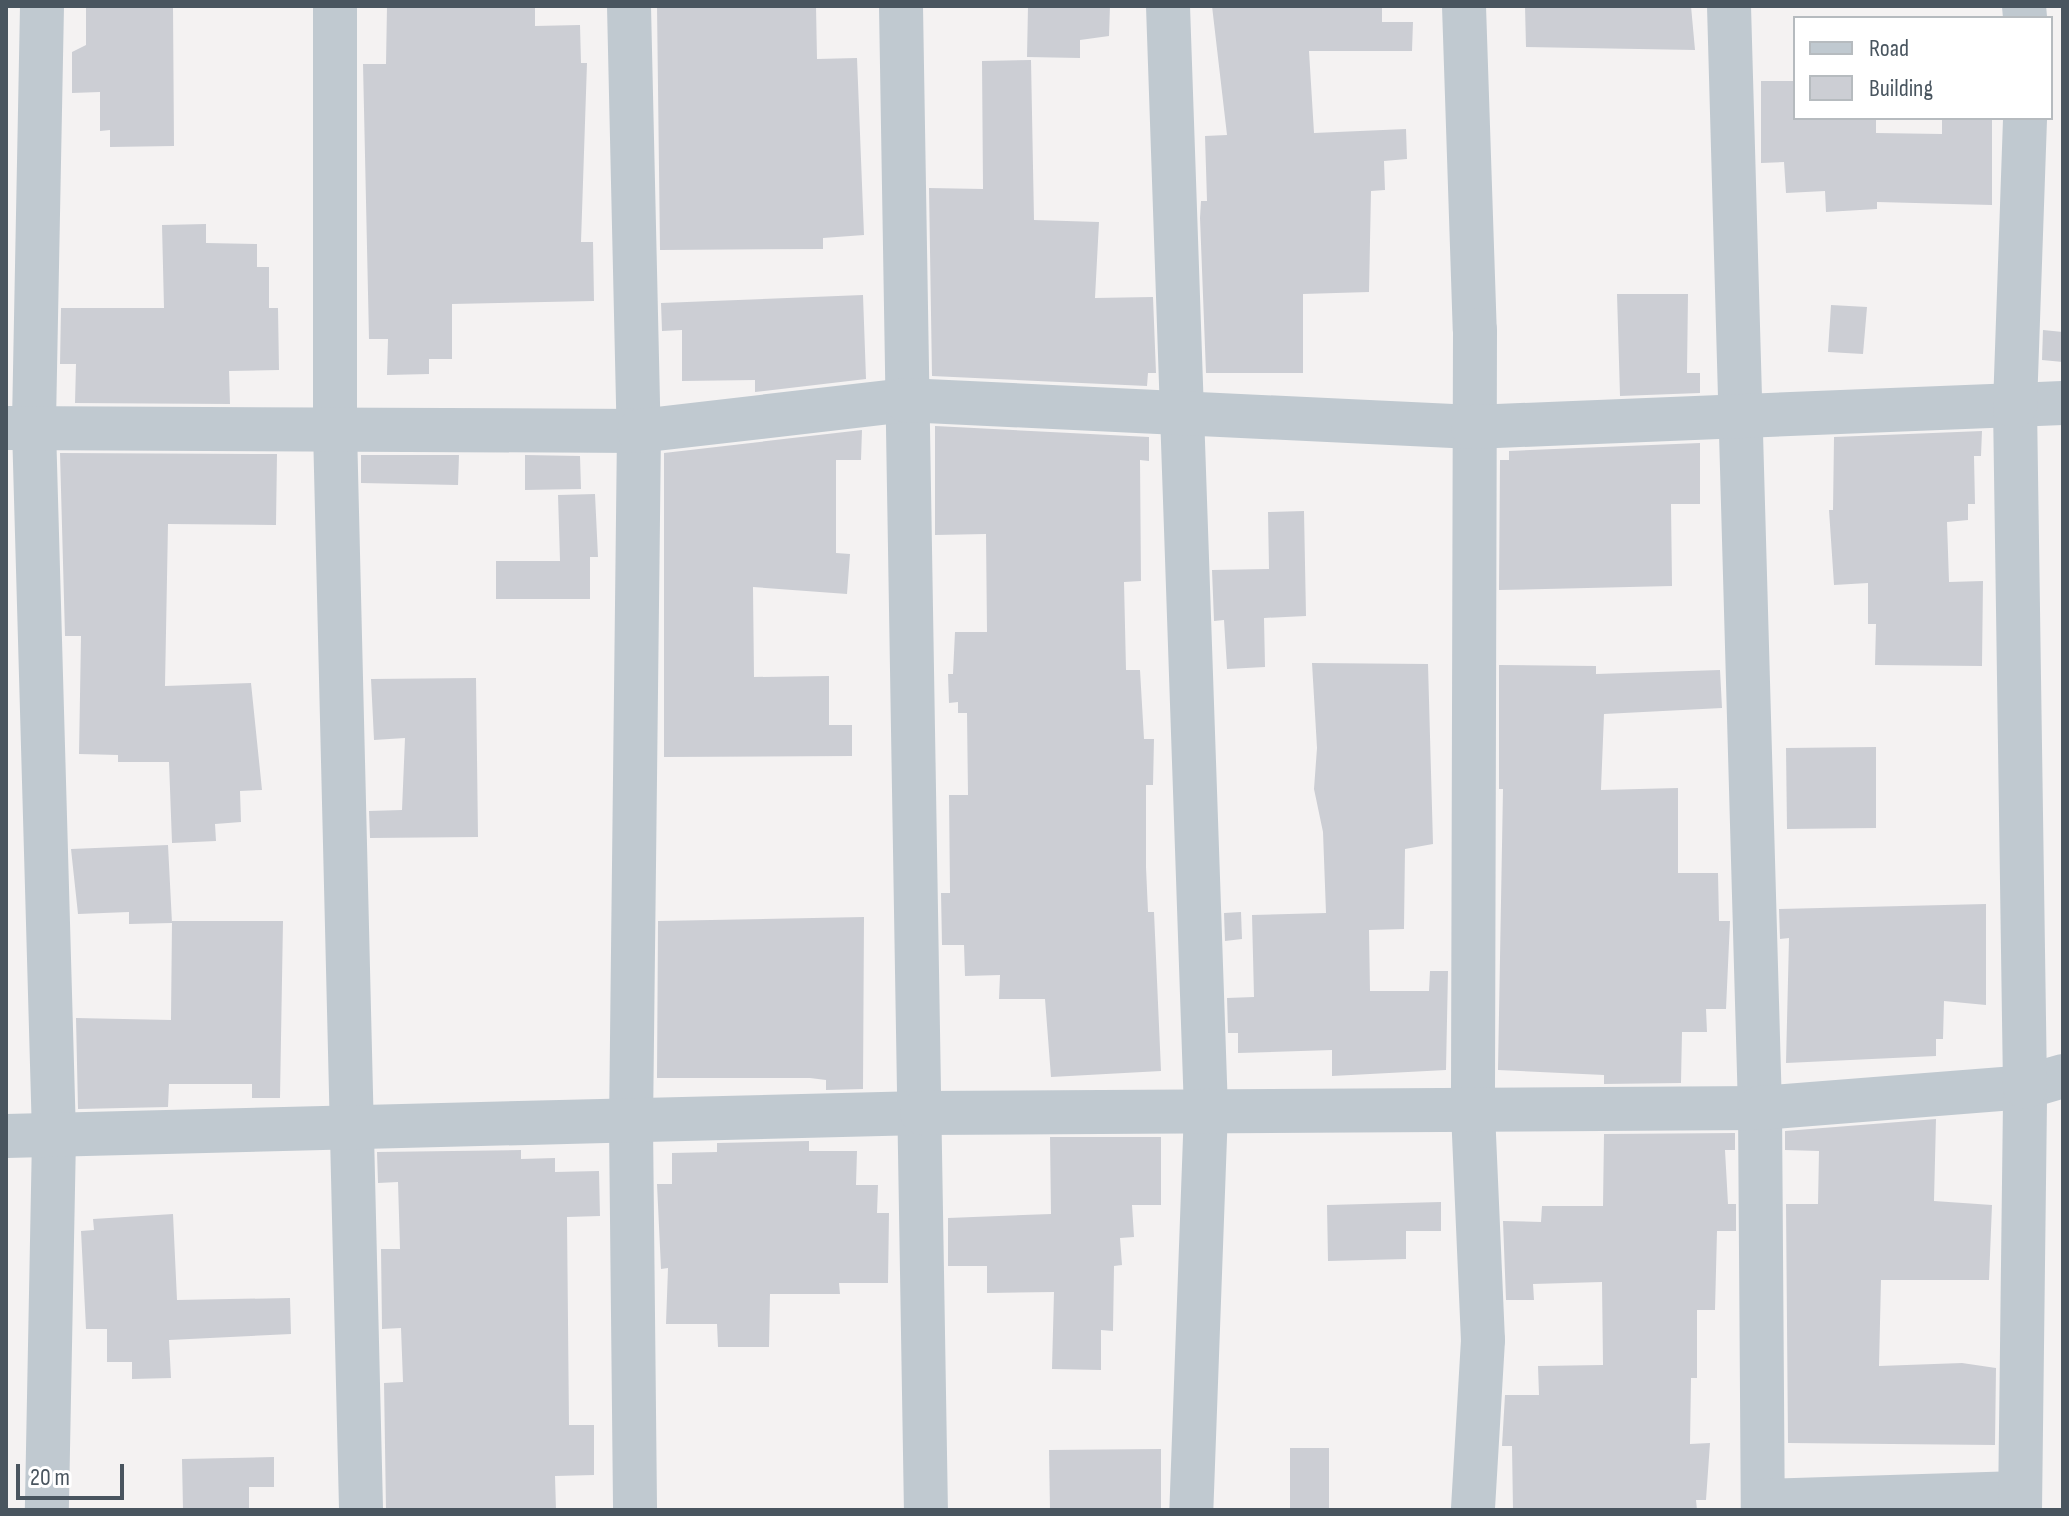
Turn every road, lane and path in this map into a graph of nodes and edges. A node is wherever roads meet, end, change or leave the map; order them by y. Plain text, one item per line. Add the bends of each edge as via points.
1 (42, 6) edge
2 (335, 6) edge
3 (629, 6) edge
4 (901, 6) edge
5 (1168, 6) edge
6 (1464, 6) edge
7 (1729, 6) edge
8 (2025, 120) edge
9 (2044, 232) edge
10 (905, 400) junction
11 (2063, 403) edge
12 (2015, 406) junction
13 (1742, 413) junction
14 (1179, 415) junction
15 (1473, 427) junction
16 (20, 428) edge
17 (335, 429) junction
18 (639, 431) junction
19 (2044, 1081) edge
20 (1760, 1108) junction
21 (1206, 1110) junction
22 (1473, 1112) junction
23 (922, 1113) junction
24 (631, 1124) junction
25 (351, 1130) junction
26 (6, 1136) edge
27 (54, 1137) junction
28 (2020, 1502) edge
29 (1763, 1506) edge
30 (47, 1510) edge
31 (361, 1510) edge
32 (635, 1510) edge
33 (926, 1510) edge
34 (1191, 1510) edge
35 (1473, 1510) edge

1 - 16 street
2 - 17 street
3 - 18 street
4 - 10 street
5 - 14 street
6 - 15 street via 1475,330
7 - 13 street
8 - 9 street
9 - 12 street
10 - 14 street
10 - 18 street
10 - 23 street
11 - 12 street
12 - 13 street
12 - 19 street
13 - 15 street
13 - 20 street
14 - 15 street
14 - 21 street
15 - 22 street
16 - 17 street
16 - 27 street
17 - 18 street
17 - 25 street
18 - 24 street
19 - 20 street
19 - 28 street
20 - 22 street
20 - 29 street
21 - 22 street
21 - 23 street
21 - 34 street
22 - 35 street via 1483,1340
23 - 24 street
23 - 33 street
24 - 25 street
24 - 32 street
25 - 27 street
25 - 31 street
26 - 27 street
27 - 30 street
28 - 29 street

